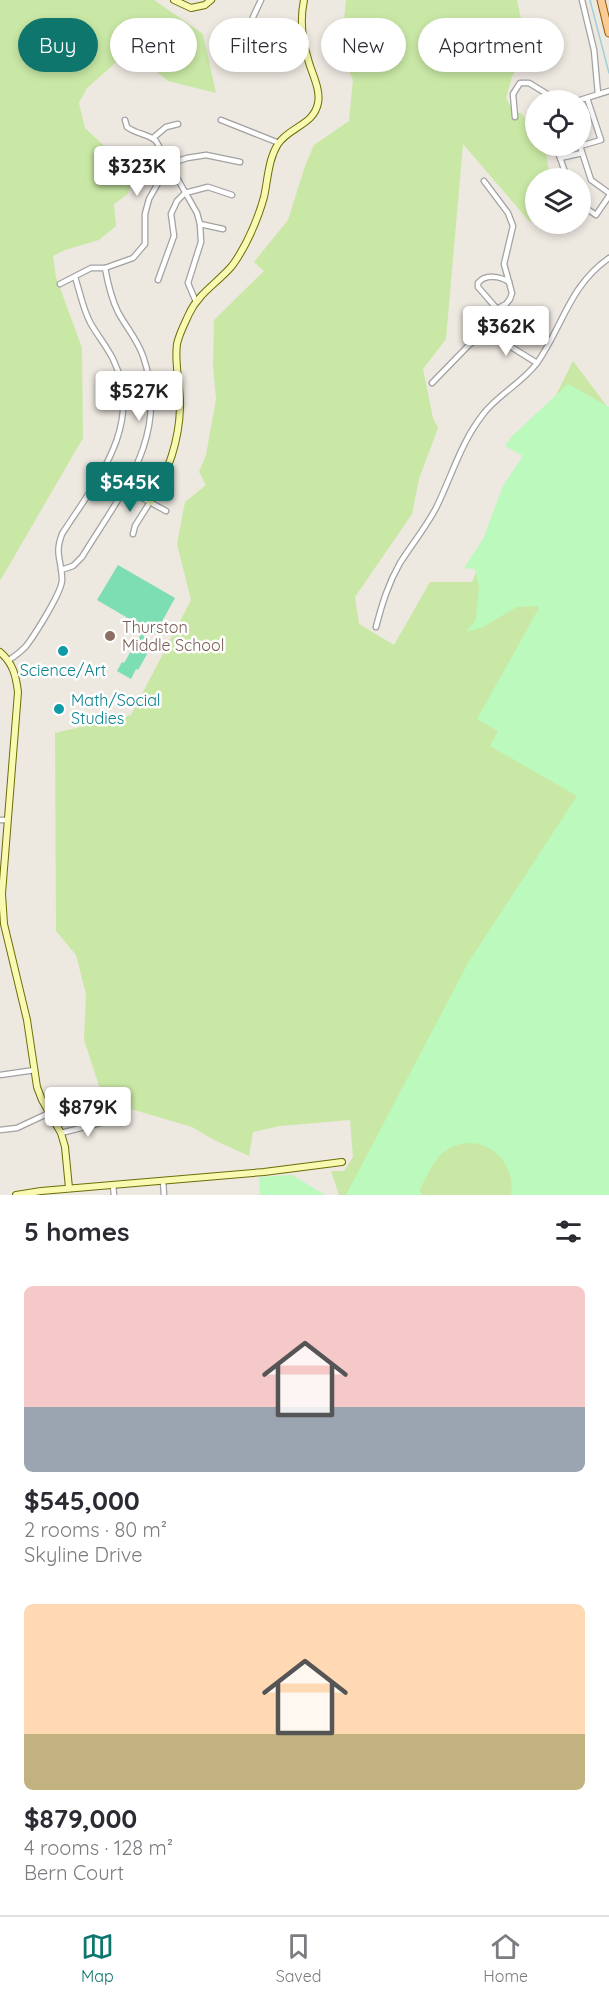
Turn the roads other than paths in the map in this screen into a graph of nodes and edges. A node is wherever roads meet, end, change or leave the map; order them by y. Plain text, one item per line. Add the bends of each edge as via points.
1 (174, 0) edge
2 (211, 0) edge
3 (261, 0) edge
4 (304, 0) edge
5 (582, 0) edge
6 (600, 0) edge
7 (253, 17) dead end
8 (609, 33) edge
9 (541, 90) edge
10 (609, 91) edge
11 (598, 94) junction
12 (591, 97) edge
13 (591, 110) edge
14 (515, 117) dead end
15 (125, 120) dead end
16 (221, 120) dead end
17 (178, 124) dead end
18 (153, 138) junction
19 (279, 143) junction
20 (591, 143) edge
21 (569, 156) edge
22 (583, 156) edge
23 (560, 158) joint
24 (240, 162) dead end
25 (170, 164) junction
26 (564, 168) edge
27 (484, 181) dead end
28 (185, 194) junction
29 (609, 194) edge
30 (232, 195) dead end
31 (591, 212) edge
32 (200, 224) junction
33 (223, 229) dead end
34 (609, 258) edge
35 (105, 268) junction
36 (75, 277) junction
37 (158, 280) dead end
38 (509, 282) junction
39 (60, 284) dead end
40 (196, 302) junction
41 (498, 310) junction
42 (487, 332) junction
43 (537, 363) junction
44 (432, 383) dead end
45 (124, 488) junction
46 (150, 502) junction
47 (165, 511) dead end
48 (133, 534) dead end
49 (61, 570) junction
50 (376, 627) dead end
51 (0, 652) edge
52 (9, 660) junction
53 (4, 820) edge
54 (35, 1070) junction
55 (0, 1075) edge
56 (49, 1113) junction
57 (108, 1121) dead end
58 (0, 1130) edge
59 (61, 1133) junction
60 (342, 1162) dead end
61 (163, 1181) junction
62 (113, 1185) junction
63 (69, 1188) junction
64 (16, 1195) edge
65 (114, 1195) edge
66 (164, 1195) edge

1 - 2 street via 191,8
3 - 7 street
4 - 19 street via 304,44 319,101 314,115
5 - 11 street via 594,50
6 - 8 main road
9 - 14 street via 520,83 513,94
10 - 11 street
11 - 12 street
13 - 20 street via 601,140
15 - 18 street via 136,134
16 - 19 street
17 - 18 street via 166,127
18 - 25 street
19 - 40 street via 245,245 231,267
21 - 23 street
22 - 29 street via 591,180
23 - 26 street
24 - 25 street via 206,155
25 - 28 street
25 - 35 street via 148,199 145,244 133,258
27 - 38 street via 513,226 504,264
28 - 30 street via 208,187
28 - 32 street
28 - 37 street via 171,214 174,236
29 - 31 street via 596,215
32 - 33 street
32 - 40 street via 201,242 188,283
34 - 43 street via 574,296
35 - 36 street via 91,268
35 - 45 street via 114,305 144,358 151,395 144,450
36 - 39 street
36 - 49 street via 90,322 118,371 123,418 110,459 62,534 57,552
38 - 41 street via 510,299
38 - 41 street via 489,277 478,283
40 - 46 street via 178,343 180,406 176,441 167,470
41 - 42 street via 489,317
42 - 43 street
42 - 44 street
43 - 50 street via 485,412 470,433 436,508 390,582
45 - 46 street
45 - 49 street via 82,557
46 - 47 street
46 - 48 street
49 - 52 street via 58,593 26,646
51 - 52 street
52 - 53 street via 18,692
53 - 54 street via 4,924
54 - 55 street
54 - 56 street
56 - 58 street via 24,1126
56 - 59 street
57 - 59 street
59 - 63 street
60 - 61 street
61 - 62 street
61 - 66 street
62 - 63 street
62 - 65 street
63 - 64 street

